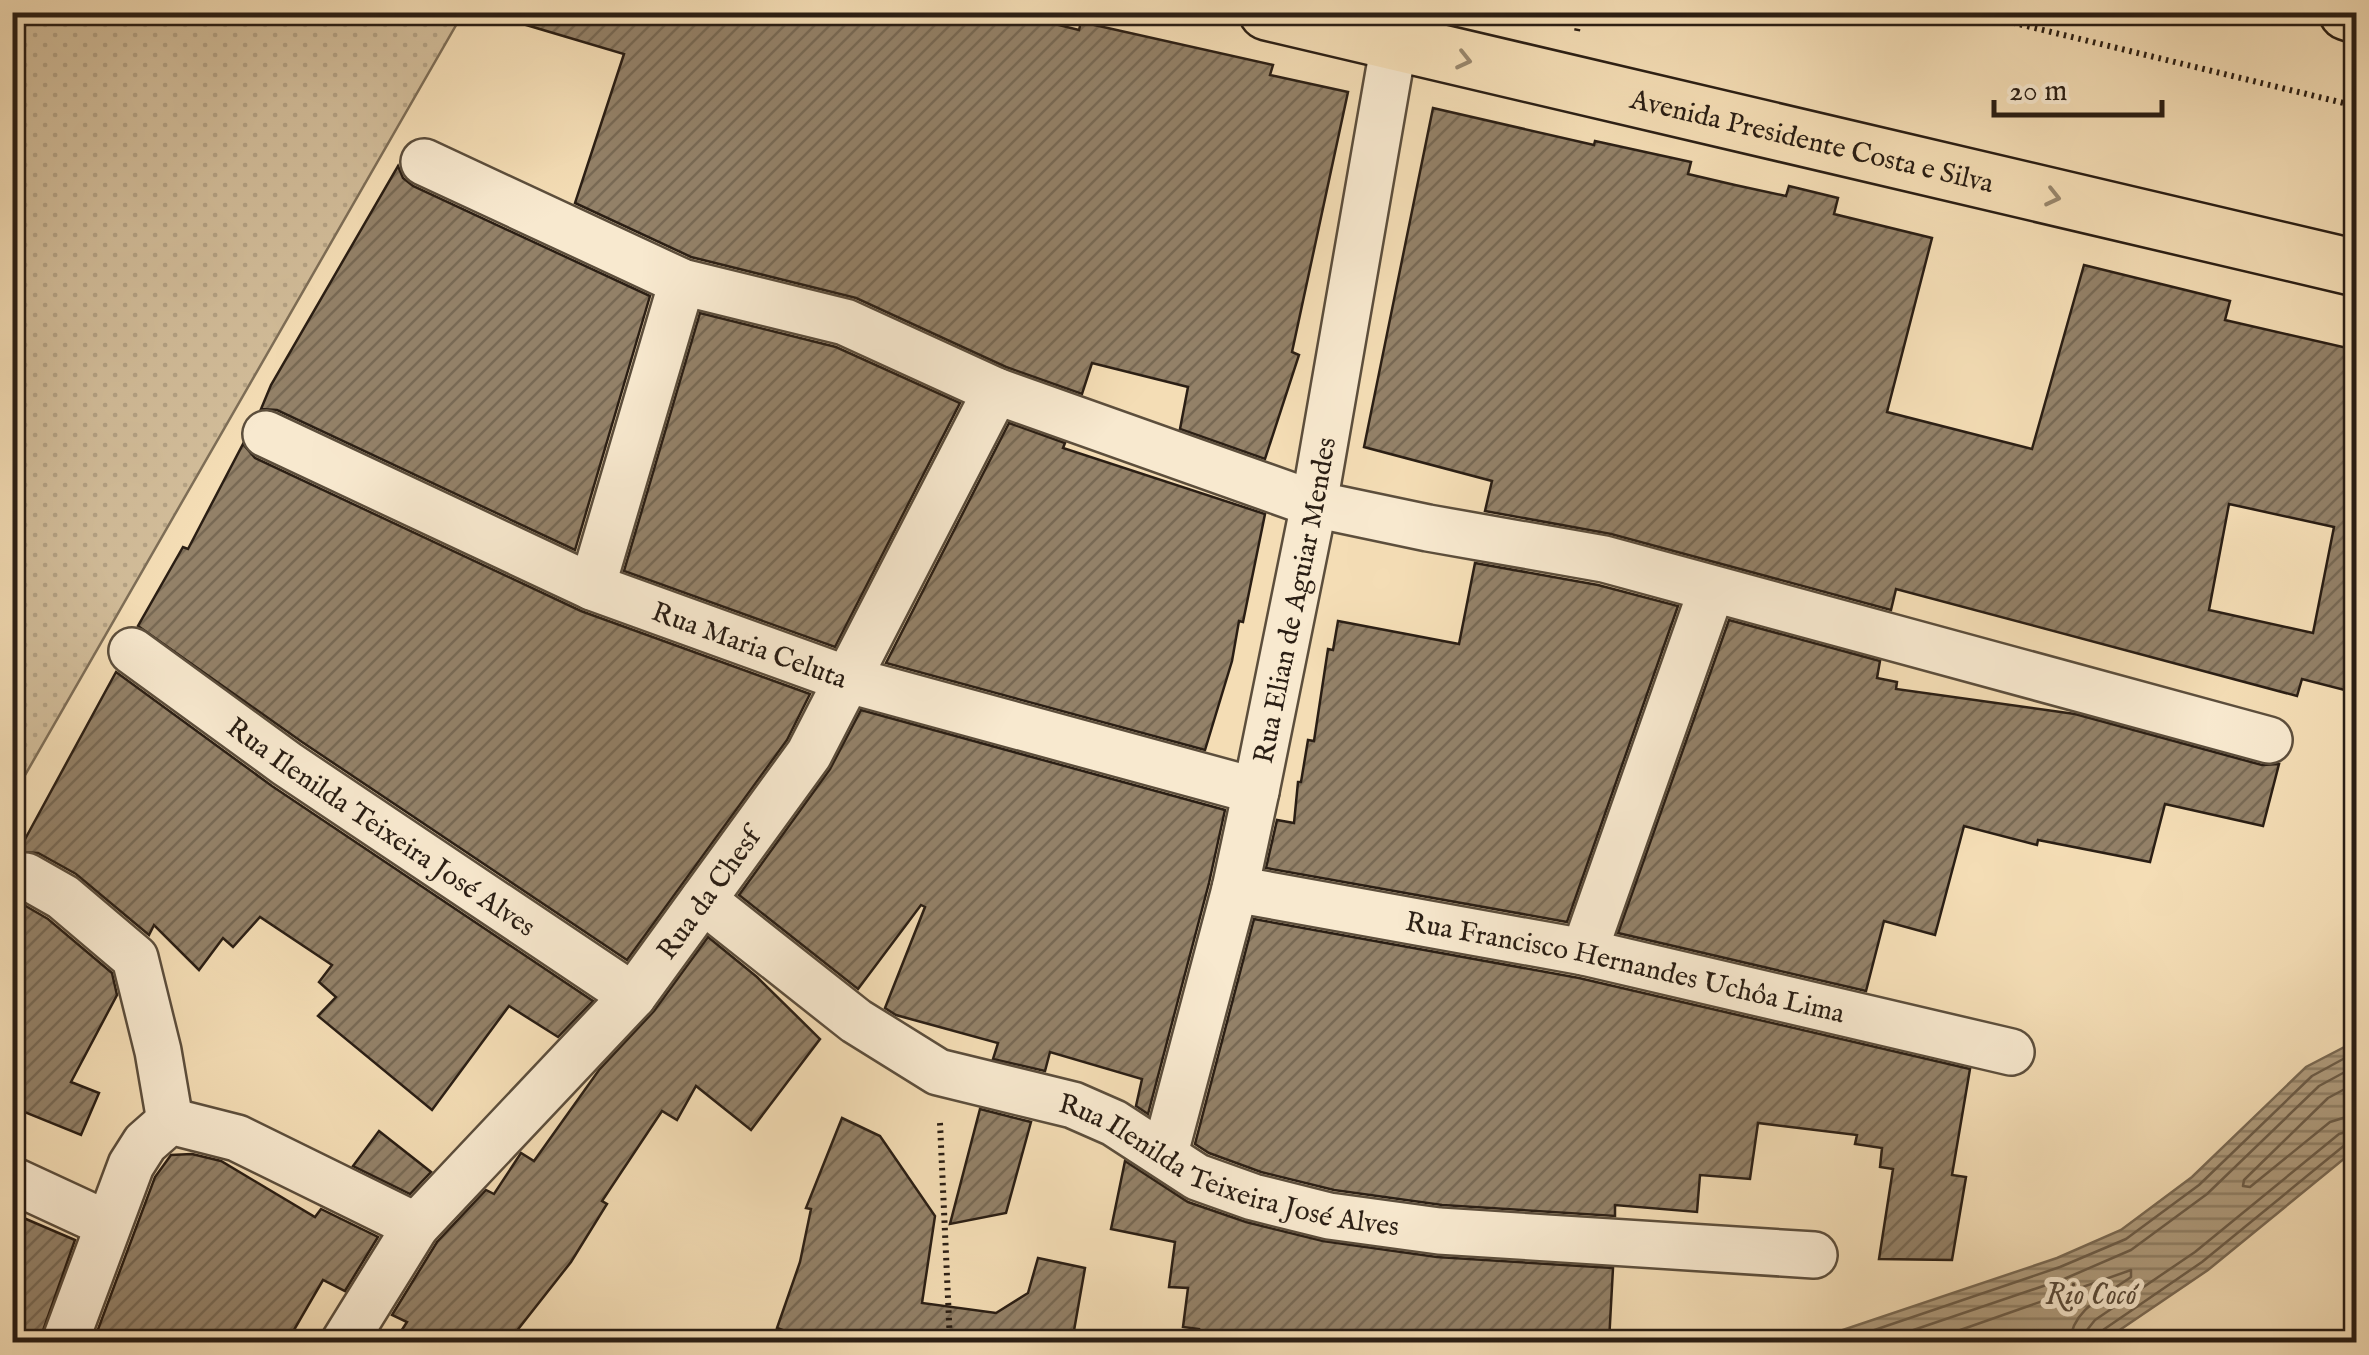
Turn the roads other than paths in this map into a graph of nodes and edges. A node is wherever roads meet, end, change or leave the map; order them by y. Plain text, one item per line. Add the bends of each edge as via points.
1 (1267, 12) edge
2 (2347, 12) edge
3 (2356, 15) edge
4 (1394, 44) junction
5 (424, 162) dead end
6 (2356, 268) edge
7 (682, 282) junction
8 (996, 391) junction
9 (266, 434) dead end
10 (1314, 504) junction
11 (592, 587) junction
12 (1712, 589) junction
13 (132, 651) dead end
14 (849, 680) junction
15 (2269, 740) dead end
16 (1256, 792) junction
17 (26, 876) dead end
18 (1235, 889) junction
19 (703, 900) junction
20 (1584, 952) junction
21 (633, 996) junction
22 (2011, 1052) dead end
23 (170, 1121) junction
24 (1165, 1153) junction
25 (12, 1180) edge
26 (107, 1224) junction
27 (416, 1226) junction
28 (1814, 1255) dead end
29 (66, 1342) edge
30 (344, 1342) edge

1 - 4 main road, Avenida Presidente Costa e Silva
2 - 3 main road
4 -> 6 main road, Avenida Presidente Costa e Silva
4 - 10 street, Rua Elian de Aguiar Mendes
5 - 7 street
7 - 8 street via 845,322
7 - 11 street
8 - 10 street
8 - 14 street, Rua da Chesf
9 - 11 street, Rua Maria Celuta
10 - 12 street via 1604,559
10 - 16 street, Rua Elian de Aguiar Mendes
11 - 14 street, Rua Maria Celuta
12 - 15 street
12 - 20 street
13 - 21 street, Rua Ilenilda Teixeira José Alves
14 - 16 street, Rua Maria Celuta
14 - 19 street, Rua da Chesf via 809,754
16 - 18 street, Rua Elian de Aguiar Mendes
17 - 23 street via 135,958
18 - 20 street, Rua Francisco Hernandes Uchôa Lima
18 - 24 street, Rua Elian de Aguiar Mendes
19 - 21 street, Rua da Chesf
19 - 24 street, Rua Ilenilda Teixeira José Alves via 856,1021 938,1072 1073,1106
20 - 22 street, Rua Francisco Hernandes Uchôa Lima
21 - 27 street, Rua da Chesf
23 - 26 street via 145,1142
23 - 27 street via 237,1138
24 - 28 street, Rua Ilenilda Teixeira José Alves via 1198,1177 1329,1216 1439,1231
25 - 26 street
26 - 29 street
27 - 30 street, Rua da Chesf

